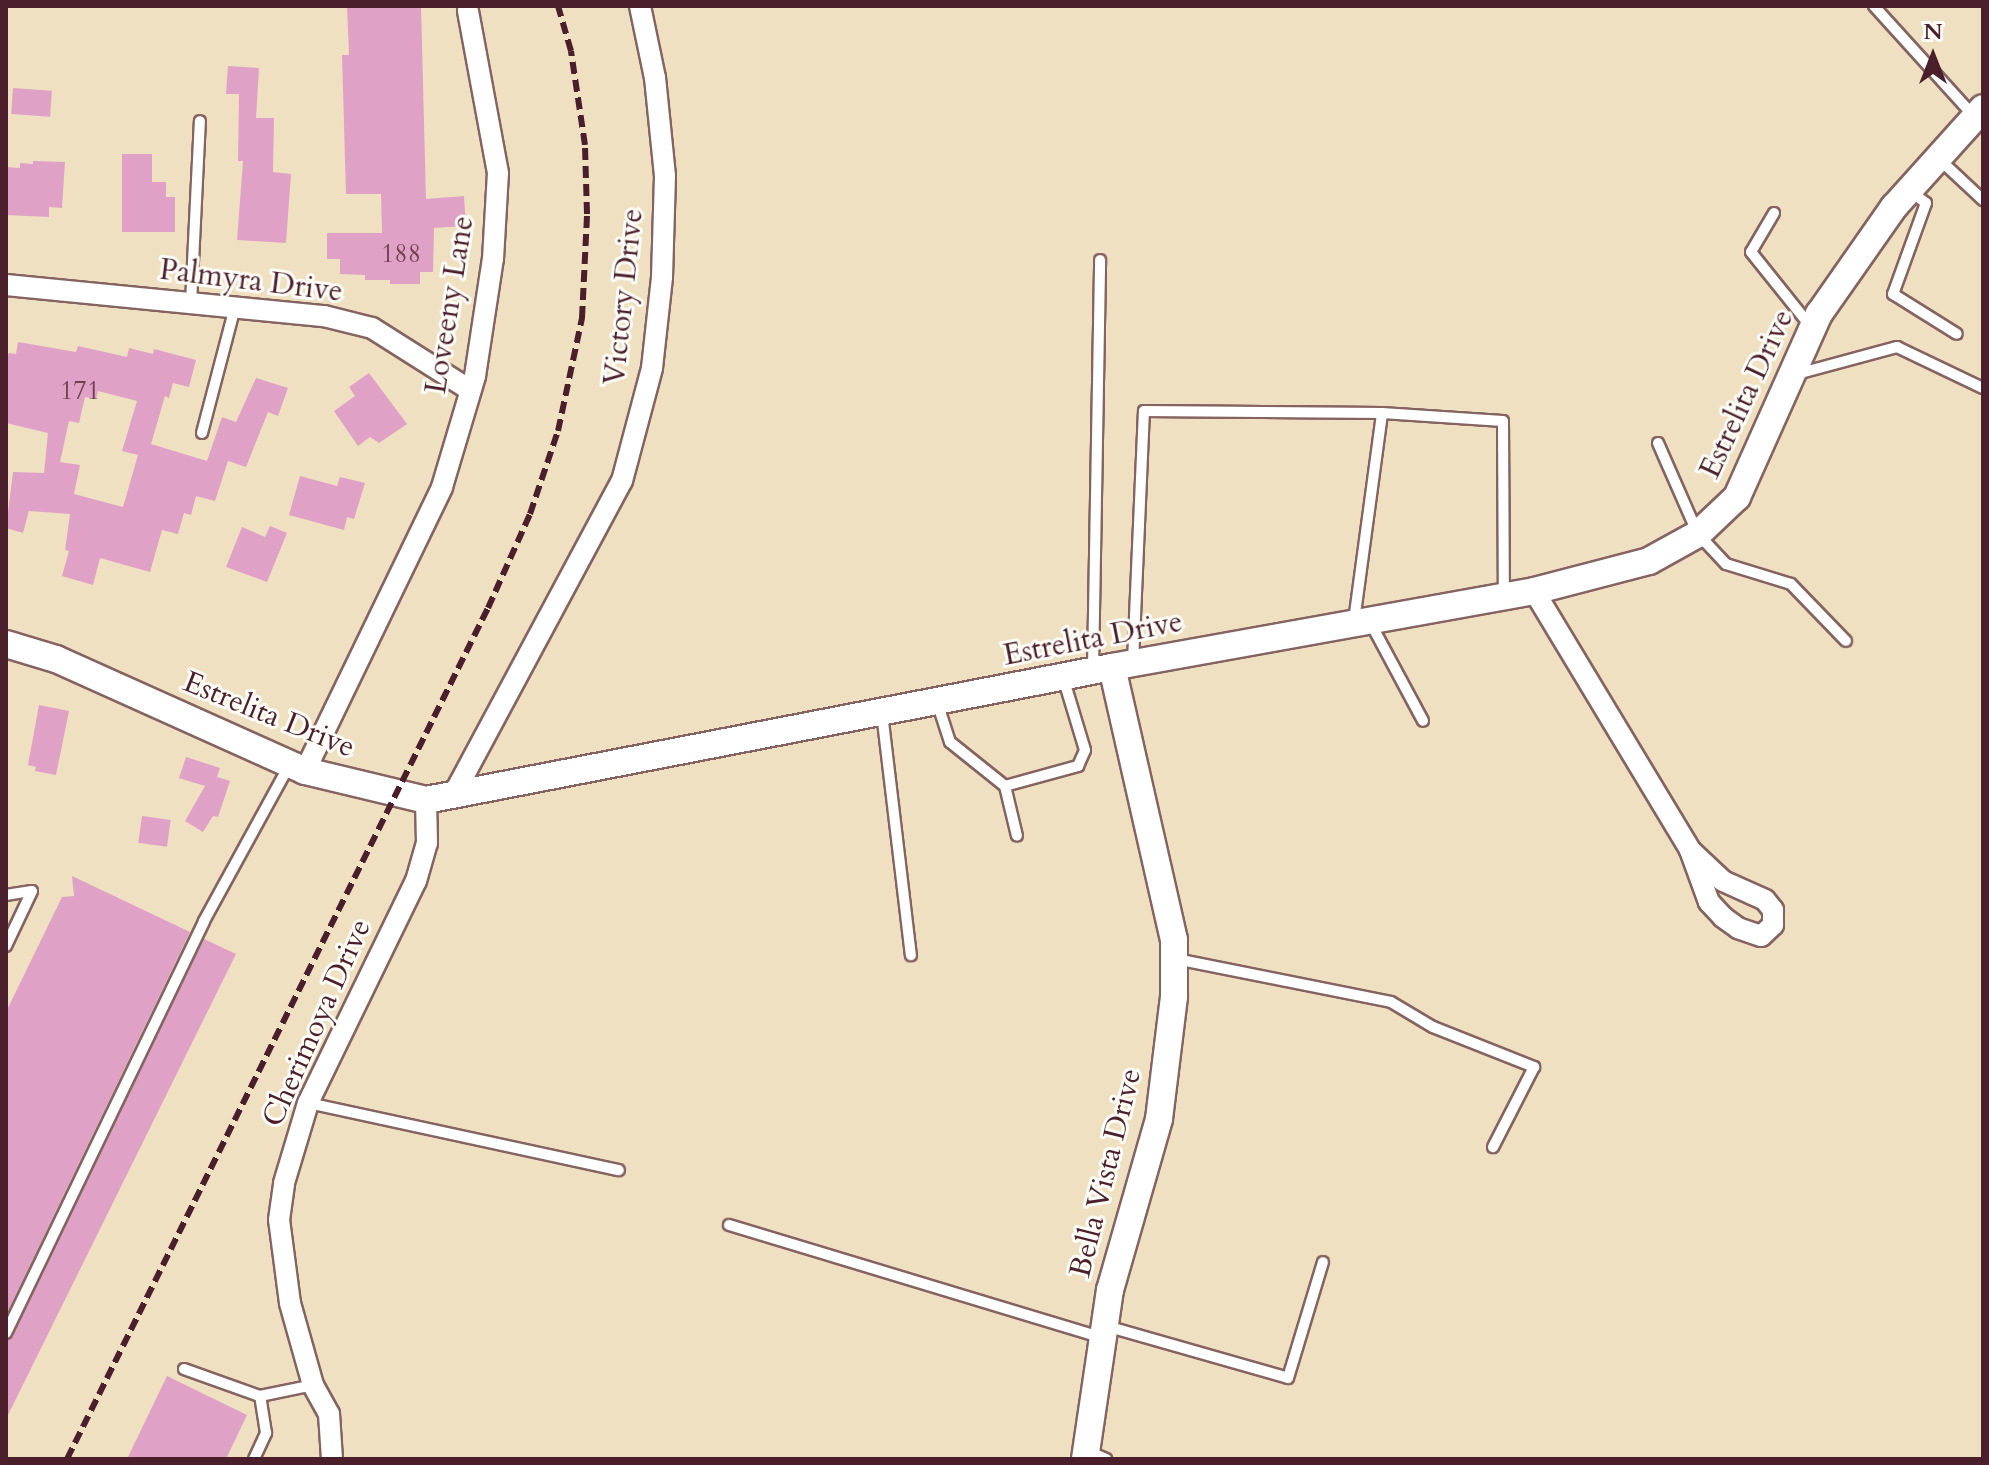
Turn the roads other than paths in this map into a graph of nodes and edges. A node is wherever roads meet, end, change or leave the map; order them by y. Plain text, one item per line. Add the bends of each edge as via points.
1 (640, 6) edge
2 (1874, 6) edge
3 (468, 11) dead end
4 (1979, 112) edge
5 (200, 121) dead end
6 (1937, 157) junction
7 (1908, 190) junction
8 (1983, 200) edge
9 (1774, 213) dead end
10 (1100, 260) dead end
11 (6, 285) edge
12 (191, 303) junction
13 (235, 307) junction
14 (1812, 329) junction
15 (1957, 334) dead end
16 (1792, 376) junction
17 (1983, 388) edge
18 (470, 390) junction
19 (1382, 413) junction
20 (202, 433) dead end
21 (1658, 443) dead end
22 (1698, 534) junction
23 (1534, 591) junction
24 (1504, 596) junction
25 (1361, 622) junction
26 (1846, 641) dead end
27 (6, 644) edge
28 (1113, 667) junction
29 (1063, 677) junction
30 (937, 702) junction
31 (882, 713) junction
32 (1423, 721) dead end
33 (297, 767) junction
34 (1005, 786) junction
35 (455, 792) junction
36 (426, 800) junction
37 (1017, 836) dead end
38 (1690, 850) junction
39 (6, 895) edge
40 (6, 946) edge
41 (911, 955) dead end
42 (1174, 958) junction
43 (308, 1103) junction
44 (1493, 1147) dead end
45 (619, 1170) dead end
46 (729, 1225) dead end
47 (1323, 1262) dead end
48 (1104, 1331) junction
49 (6, 1333) edge
50 (184, 1369) dead end
51 (313, 1385) junction
52 (260, 1396) junction
53 (1092, 1456) edge
54 (254, 1459) edge
55 (332, 1459) edge

1 - 35 street, Victory Drive via 655,78 665,176 652,368 622,481
2 - 4 lane
3 - 18 street, Loveeny Lane via 498,173 493,259
4 - 6 street, Estrelita Drive
5 - 12 lane
6 - 7 street, Estrelita Drive
6 - 8 lane
7 - 14 street, Estrelita Drive
7 - 15 lane via 1926,203 1893,294
9 - 14 lane via 1751,252
10 - 28 lane
11 - 12 street, Palmyra Drive
12 - 13 street, Palmyra Drive
13 - 18 street, Palmyra Drive via 324,316 372,328
13 - 20 lane
14 - 16 street, Estrelita Drive
16 - 17 lane via 1897,347
16 - 22 street, Estrelita Drive via 1737,497
18 - 33 street, Loveeny Lane via 442,487
19 - 24 lane via 1503,421
19 - 25 lane
19 - 28 lane via 1144,411
21 - 22 lane
22 - 23 street, Estrelita Drive via 1649,561
22 - 26 lane via 1726,564 1791,584
23 - 24 street, Estrelita Drive
23 - 38 street
24 - 25 street, Estrelita Drive
25 - 28 street, Estrelita Drive
25 - 32 lane
27 - 33 street, Estrelita Drive via 56,659
28 - 29 street, Estrelita Drive
28 - 42 street, Bella Vista Drive
29 - 30 street, Estrelita Drive
29 - 34 lane via 1085,750 1078,766
30 - 31 street, Estrelita Drive
30 - 34 lane via 950,742
31 - 35 street, Estrelita Drive
31 - 41 lane
33 - 36 street, Estrelita Drive
33 - 49 lane via 204,921
34 - 37 lane
35 - 36 street, Estrelita Drive
36 - 43 street, Cherimoya Drive via 427,843 416,881
38 - 38 street via 1723,881 1765,900 1773,910 1773,925 1761,936 1723,917 1709,902
39 - 40 lane via 32,891
42 - 44 lane via 1391,1002 1433,1027 1534,1067
42 - 48 street, Bella Vista Drive via 1159,1119 1110,1290
43 - 45 lane
43 - 51 street, Cherimoya Drive via 290,1158 279,1220 290,1303
46 - 48 lane
47 - 48 lane via 1288,1378
48 - 53 street, Bella Vista Drive
50 - 52 lane
51 - 52 lane
51 - 55 street, Cherimoya Drive via 329,1414
52 - 54 lane via 266,1433

